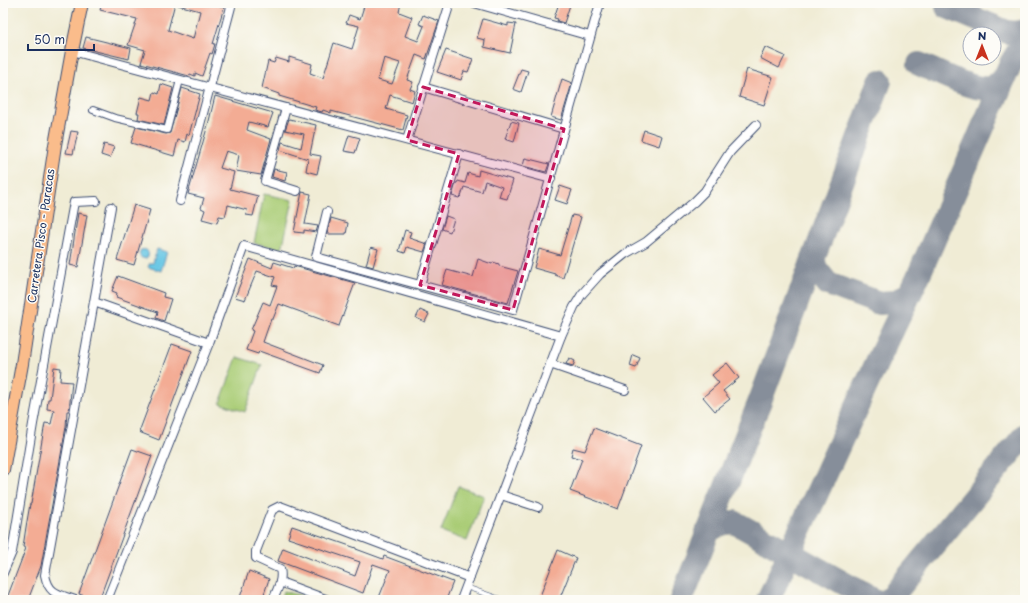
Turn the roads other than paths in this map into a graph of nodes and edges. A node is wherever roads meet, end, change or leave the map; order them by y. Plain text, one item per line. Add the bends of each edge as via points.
1 (82, 3) edge
2 (232, 3) edge
3 (450, 3) edge
4 (474, 3) edge
5 (600, 3) edge
6 (590, 36) junction
7 (72, 51) junction
8 (180, 80) junction
9 (423, 87) junction
10 (209, 88) junction
11 (286, 108) junction
12 (93, 110) dead end
13 (756, 124) dead end
14 (564, 129) junction
15 (407, 140) junction
16 (459, 154) junction
17 (551, 179) junction
18 (297, 190) dead end
19 (96, 201) dead end
20 (180, 201) dead end
21 (111, 207) dead end
22 (327, 212) dead end
23 (420, 285) junction
24 (94, 302) junction
25 (561, 336) junction
26 (209, 343) junction
27 (550, 364) junction
28 (625, 390) dead end
29 (3, 470) edge
30 (501, 495) junction
31 (538, 507) dead end
32 (3, 573) edge
33 (470, 578) junction
34 (280, 582) junction
35 (466, 587) junction
36 (75, 600) edge
37 (107, 600) edge
38 (273, 600) edge
39 (328, 600) edge
40 (461, 600) edge
41 (502, 600) edge

1 - 7 main road, Carretera Pisco - Paracas
2 - 10 street
3 - 9 street
4 - 6 street
5 - 6 street
6 - 14 street
7 - 8 street
7 - 29 main road, Carretera Pisco - Paracas
8 - 10 street
8 - 12 street via 167,130
9 - 14 street
9 - 15 street
10 - 11 street
10 - 20 street
11 - 15 street
11 - 18 street via 265,181
13 - 25 street via 730,152 705,191 694,202 646,242 625,254 600,274 582,294
14 - 17 street
15 - 16 street
16 - 17 street
16 - 23 street
17 - 23 street via 513,310
19 - 32 street via 74,202 12,552
21 - 24 street
22 - 23 street via 316,256
24 - 26 street
24 - 36 street via 45,576 46,584 52,591
25 - 26 street via 244,246
25 - 27 street
26 - 37 street
27 - 28 street
27 - 30 street
30 - 31 street
30 - 33 street
33 - 34 street via 280,506 272,510 256,551 256,558 280,569
33 - 35 street
34 - 38 street
34 - 39 street
35 - 40 street
35 - 41 lane

